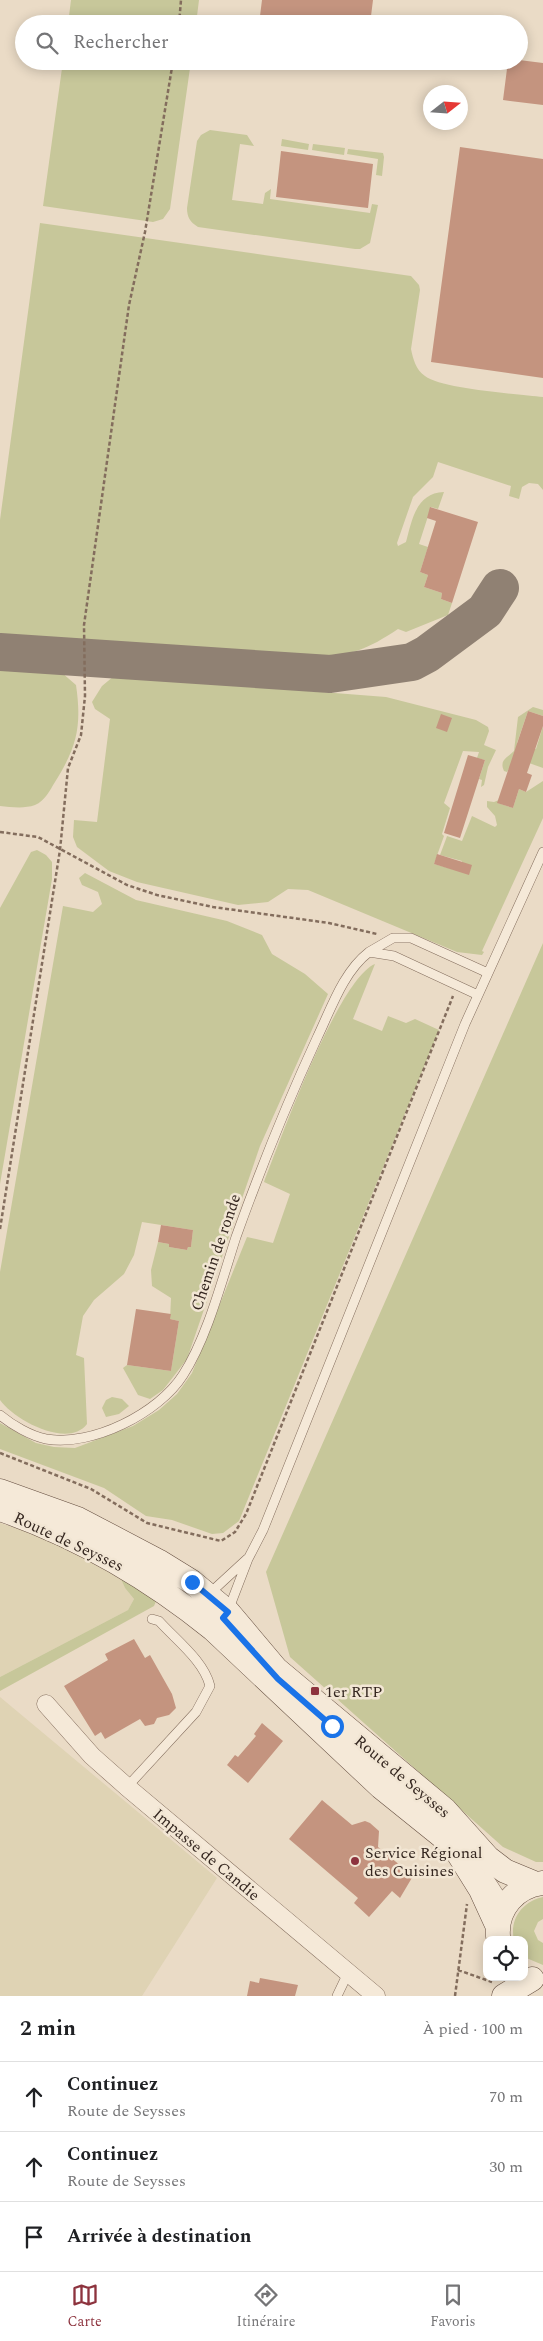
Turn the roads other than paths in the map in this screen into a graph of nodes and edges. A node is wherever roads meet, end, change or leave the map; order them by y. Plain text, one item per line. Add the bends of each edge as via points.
1 (543, 852) edge
2 (369, 952) junction
3 (488, 973) junction
4 (478, 995) junction
5 (0, 1414) edge
6 (0, 1491) edge
7 (0, 1500) edge
8 (0, 1510) edge
9 (248, 1559) junction
10 (201, 1604) junction
11 (152, 1619) dead end
12 (220, 1620) junction
13 (46, 1704) dead end
14 (127, 1787) junction
15 (539, 1883) edge
16 (506, 1904) junction
17 (498, 1933) edge
18 (348, 1973) junction
19 (533, 1978) edge
20 (497, 1988) edge
21 (337, 1996) edge
22 (376, 1996) edge

1 - 3 lane
2 - 3 lane, Chemin de ronde via 393,938 411,938
2 - 4 lane via 394,956
2 - 5 lane, Chemin de ronde via 358,960 337,995 295,1086 258,1176 200,1340 175,1387 129,1422 72,1441 45,1439
3 - 4 lane
4 - 9 lane via 263,1530
6 - 10 main road, Route de Seysses via 78,1519 158,1561
7 - 10 lane, Route de Seysses via 102,1540 171,1579
8 - 10 main road, Route de Seysses via 92,1549
9 - 10 lane
9 - 12 lane
10 - 12 main road, Route de Seysses
11 - 14 lane via 158,1621 196,1660 207,1675 210,1686 196,1712
12 - 15 main road, Route de Seysses via 446,1810 488,1858 505,1871
12 - 16 lane, Route de Seysses via 278,1679 448,1824 481,1865
12 - 17 main road, Route de Seysses via 381,1787 453,1845 481,1890
13 - 14 street, Impasse de Candie via 92,1756
14 - 18 street, Impasse de Candie
15 - 16 main road via 518,1890
16 - 17 main road
18 - 21 lane
18 - 22 street, Impasse de Candie
19 - 20 main road

